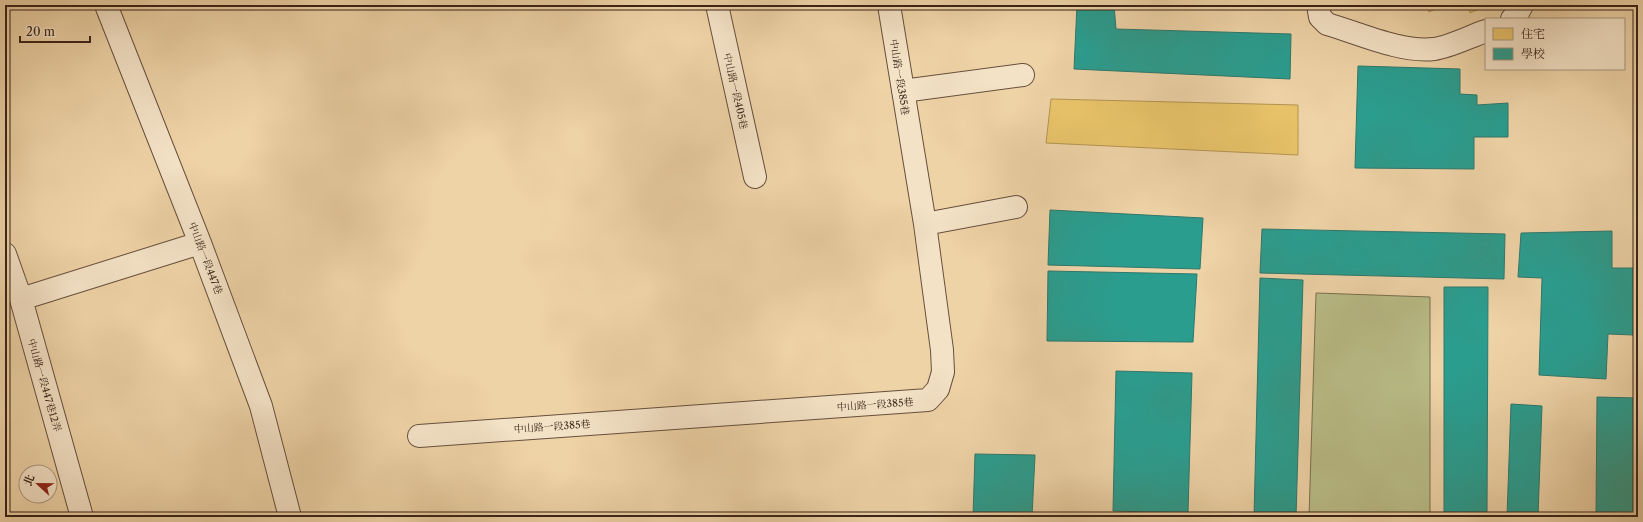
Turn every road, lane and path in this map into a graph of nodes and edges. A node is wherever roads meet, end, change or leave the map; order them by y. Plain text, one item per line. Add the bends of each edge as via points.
1 (106, 5) edge
2 (717, 5) edge
3 (889, 5) edge
4 (1318, 5) edge
5 (1522, 5) edge
6 (1513, 18) edge
7 (1485, 31) edge
8 (1023, 75) dead end
9 (903, 91) junction
10 (755, 178) dead end
11 (1016, 207) dead end
12 (925, 224) junction
13 (200, 243) junction
14 (5, 254) edge
15 (21, 299) junction
16 (419, 436) dead end
17 (82, 517) edge
18 (290, 517) edge

1 - 13 street, 中山路一段447巷
2 - 10 street, 中山路一段405巷
3 - 9 street, 中山路一段385巷
4 - 7 street via 1320,17 1327,24 1414,49 1435,49
5 - 6 street
8 - 9 street
9 - 12 street, 中山路一段385巷
11 - 12 street
12 - 16 street, 中山路一段385巷 via 943,372 938,389 928,400
13 - 15 street
13 - 18 street, 中山路一段447巷 via 261,406
14 - 15 street, 中山路一段447巷12弄
15 - 17 street, 中山路一段447巷12弄

